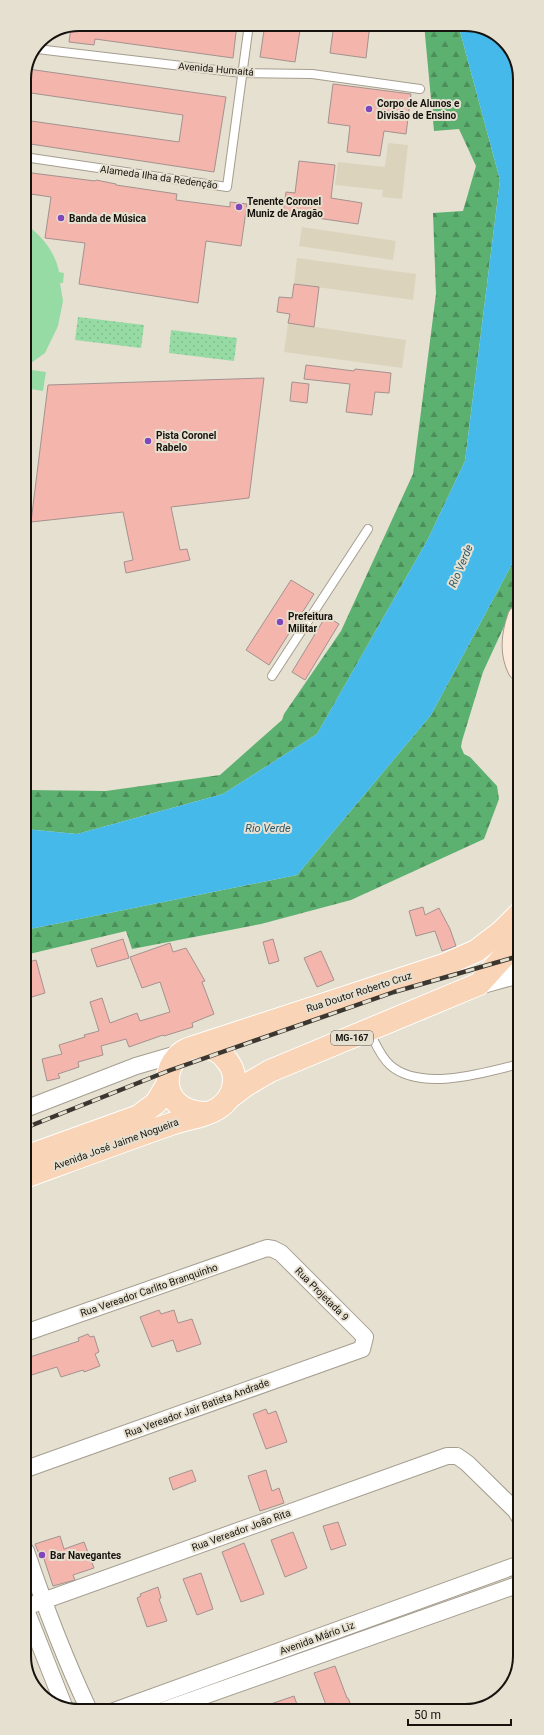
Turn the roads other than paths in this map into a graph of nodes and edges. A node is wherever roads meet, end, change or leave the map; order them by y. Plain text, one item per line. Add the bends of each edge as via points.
1 (248, 31) edge
2 (41, 50) edge
3 (242, 73) junction
4 (420, 89) dead end
5 (31, 158) edge
6 (368, 529) dead end
7 (272, 676) dead end
8 (513, 920) edge
9 (513, 947) edge
10 (513, 975) edge
11 (479, 984) junction
12 (369, 1031) junction
13 (186, 1051) junction
14 (513, 1066) edge
15 (167, 1085) junction
16 (229, 1098) junction
17 (31, 1107) edge
18 (206, 1113) junction
19 (31, 1155) edge
20 (31, 1175) edge
21 (273, 1249) joint
22 (31, 1331) edge
23 (364, 1343) joint
24 (31, 1467) edge
25 (513, 1508) edge
26 (31, 1565) edge
27 (513, 1567) edge
28 (513, 1586) edge
29 (43, 1600) junction
30 (31, 1606) edge
31 (31, 1622) edge
32 (62, 1700) edge
33 (84, 1704) edge
34 (133, 1704) edge
35 (181, 1704) edge

1 - 3 lane, Alameda Ilha da Redenção
2 - 3 lane, Avenida Humaitá
3 - 4 lane, Avenida Humaitá via 312,74
3 - 5 lane, Alameda Ilha da Redenção via 227,187
6 - 7 lane
8 - 13 main road, Rua Doutor Roberto Cruz via 476,951 444,965 241,1030
9 - 11 main road, Avenida José Jaime Nogueira / MG-167
10 - 11 street
11 - 12 main road, Avenida José Jaime Nogueira / MG-167
12 - 14 lane via 389,1064 411,1077 427,1079 472,1076
12 - 16 main road, Avenida José Jaime Nogueira / MG-167 via 270,1071
13 - 15 main road, Avenida José Jaime Nogueira via 175,1058 168,1071
13 - 16 main road via 199,1047 210,1048 229,1062 234,1074 234,1086
13 - 17 street, Rua Doutor Roberto Cruz via 136,1066
15 - 18 main road, Avenida José Jaime Nogueira via 172,1097 181,1107 193,1113
15 - 19 main road, Avenida José Jaime Nogueira via 156,1104 139,1116
16 - 18 main road, Avenida José Jaime Nogueira / MG-167 via 219,1108
18 - 20 main road, Avenida José Jaime Nogueira / MG-167
21 - 22 street, Rua Vereador Carlito Branquinho via 267,1248
21 - 23 street, Rua Projetada 9 via 281,1253 365,1337
23 - 24 street, Rua Vereador Jair Batista Andrade via 362,1349
25 - 29 street, Rua Vereador João Rita via 467,1463 457,1456 447,1456
26 - 29 street
27 - 34 street, Avenida Mário Liz
28 - 35 street, Avenida Mário Liz
29 - 30 street, Rua Vereador João Rita
29 - 33 street
31 - 32 street

